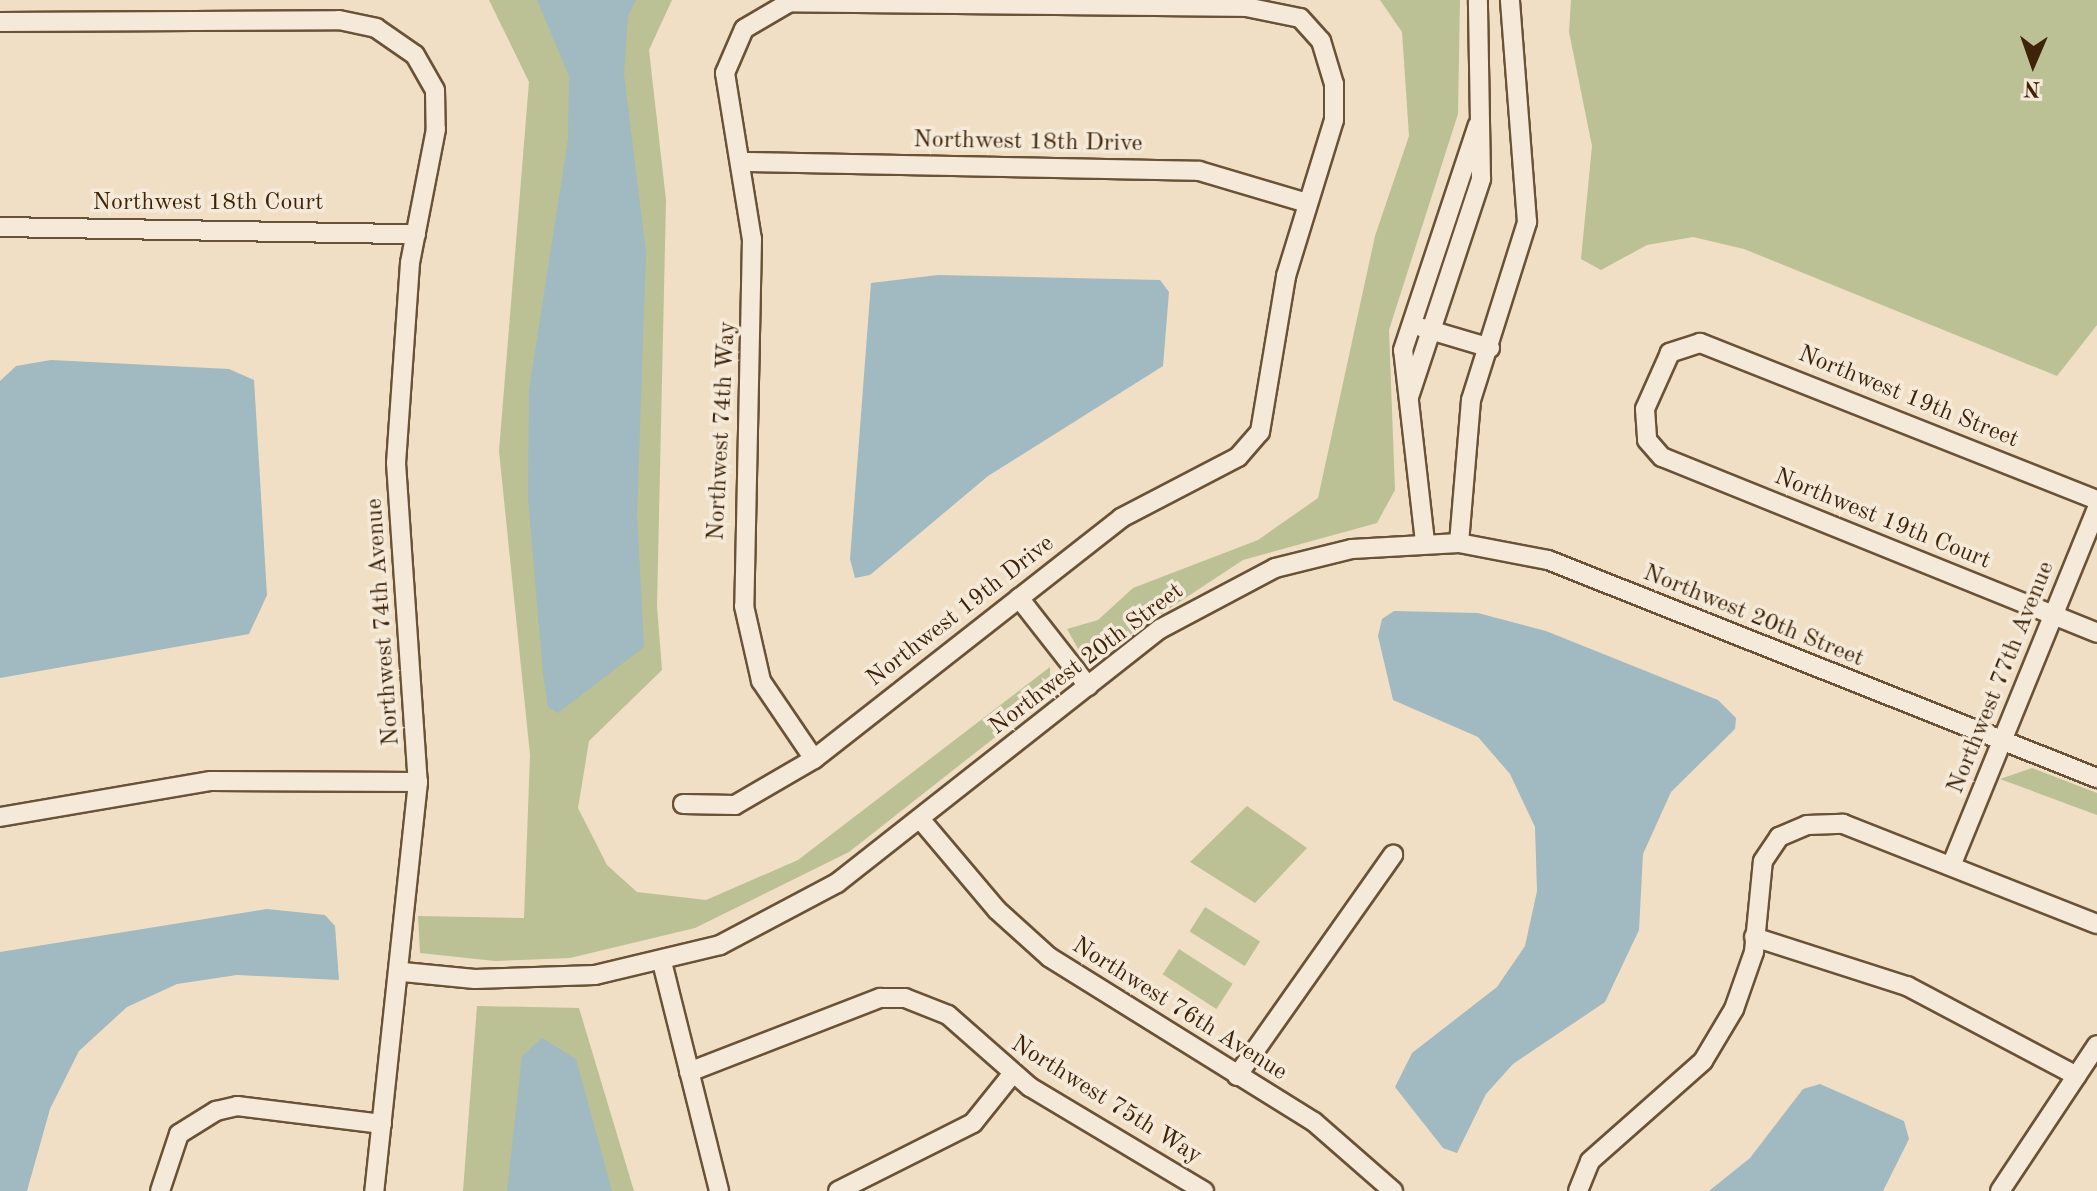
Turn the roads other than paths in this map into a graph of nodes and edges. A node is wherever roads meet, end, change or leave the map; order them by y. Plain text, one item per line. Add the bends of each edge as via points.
1 (1478, 0) edge
2 (1510, 0) edge
3 (0, 22) edge
4 (1478, 125) junction
5 (745, 162) junction
6 (1307, 203) junction
7 (0, 227) edge
8 (416, 234) junction
9 (1411, 325) junction
10 (1433, 331) junction
11 (1700, 343) joint
12 (1490, 348) junction
13 (1408, 398) junction
14 (2097, 500) edge
15 (2097, 508) edge
16 (1425, 542) junction
17 (1459, 543) junction
18 (1019, 598) junction
19 (2053, 615) junction
20 (2097, 633) edge
21 (1088, 686) junction
22 (2000, 742) junction
23 (814, 759) junction
24 (2097, 778) edge
25 (418, 782) junction
26 (683, 804) dead end
27 (0, 817) edge
28 (921, 820) junction
29 (1393, 855) dead end
30 (1951, 866) junction
31 (2097, 924) edge
32 (1754, 937) junction
33 (662, 962) junction
34 (403, 972) junction
35 (2097, 1045) edge
36 (689, 1072) junction
37 (1013, 1073) junction
38 (1237, 1076) junction
39 (2077, 1076) junction
40 (382, 1124) junction
41 (160, 1191) edge
42 (374, 1191) edge
43 (719, 1191) edge
44 (838, 1191) edge
45 (1204, 1191) edge
46 (1393, 1191) edge
47 (1578, 1191) edge
48 (2000, 1191) edge

1 - 4 street
2 - 12 street via 1527,222
3 - 8 street, Northwest 74th Avenue via 339,20 376,28 415,55 435,90 436,129
4 - 9 street
4 - 10 street via 1481,179
5 - 6 street, Northwest 18th Drive via 1199,171
5 - 6 street, Northwest 74th Way via 727,89 730,53 744,29 790,2 1246,7 1300,18 1321,41 1334,84 1334,120
5 - 23 street, Northwest 74th Way via 754,356 740,532 744,606 761,681
6 - 18 street, Northwest 19th Drive via 1260,432 1238,457 1121,518
7 - 8 street, Northwest 18th Court
8 - 25 street, Northwest 74th Avenue via 396,463
9 - 10 street
9 - 13 street via 1403,350
10 - 12 street
10 - 13 street
11 - 14 street, Northwest 19th Street
11 - 19 street, Northwest 19th Court via 1670,353 1662,366 1643,424 1652,448
12 - 17 street via 1460,468
13 - 16 street
15 - 19 street, Northwest 77th Avenue
16 - 17 street, Northwest 20th Street
16 - 21 street, Northwest 20th Street via 1275,568 1160,629
17 - 22 street, Northwest 20th Street via 1548,560
18 - 21 street
18 - 23 street, Northwest 19th Drive
19 - 20 street, Northwest 19th Court
19 - 22 street, Northwest 77th Avenue
21 - 28 street, Northwest 20th Street
22 - 24 street, Northwest 20th Street
22 - 30 street, Northwest 77th Avenue
23 - 26 street, Northwest 19th Drive via 735,805
25 - 27 street via 211,781
25 - 34 street, Northwest 74th Avenue
28 - 33 street, Northwest 20th Street via 789,910 720,945
28 - 38 street, Northwest 76th Avenue via 997,910 1049,957
29 - 38 street
30 - 31 street
30 - 32 street via 1843,824 1807,825 1779,837 1763,861
32 - 39 street via 1907,986
32 - 47 street via 1734,1009 1703,1061 1613,1137 1590,1161
33 - 34 street, Northwest 20th Street via 545,979
33 - 36 street
34 - 40 street, Northwest 74th Avenue
35 - 39 street
36 - 37 street, Northwest 75th Way via 880,998 905,998 948,1015
36 - 43 street
37 - 44 street via 973,1123
37 - 45 street, Northwest 75th Way
38 - 46 street, Northwest 76th Avenue via 1314,1122
39 - 48 street
40 - 41 street via 237,1106 195,1122 165,1159
40 - 42 street, Northwest 74th Avenue

